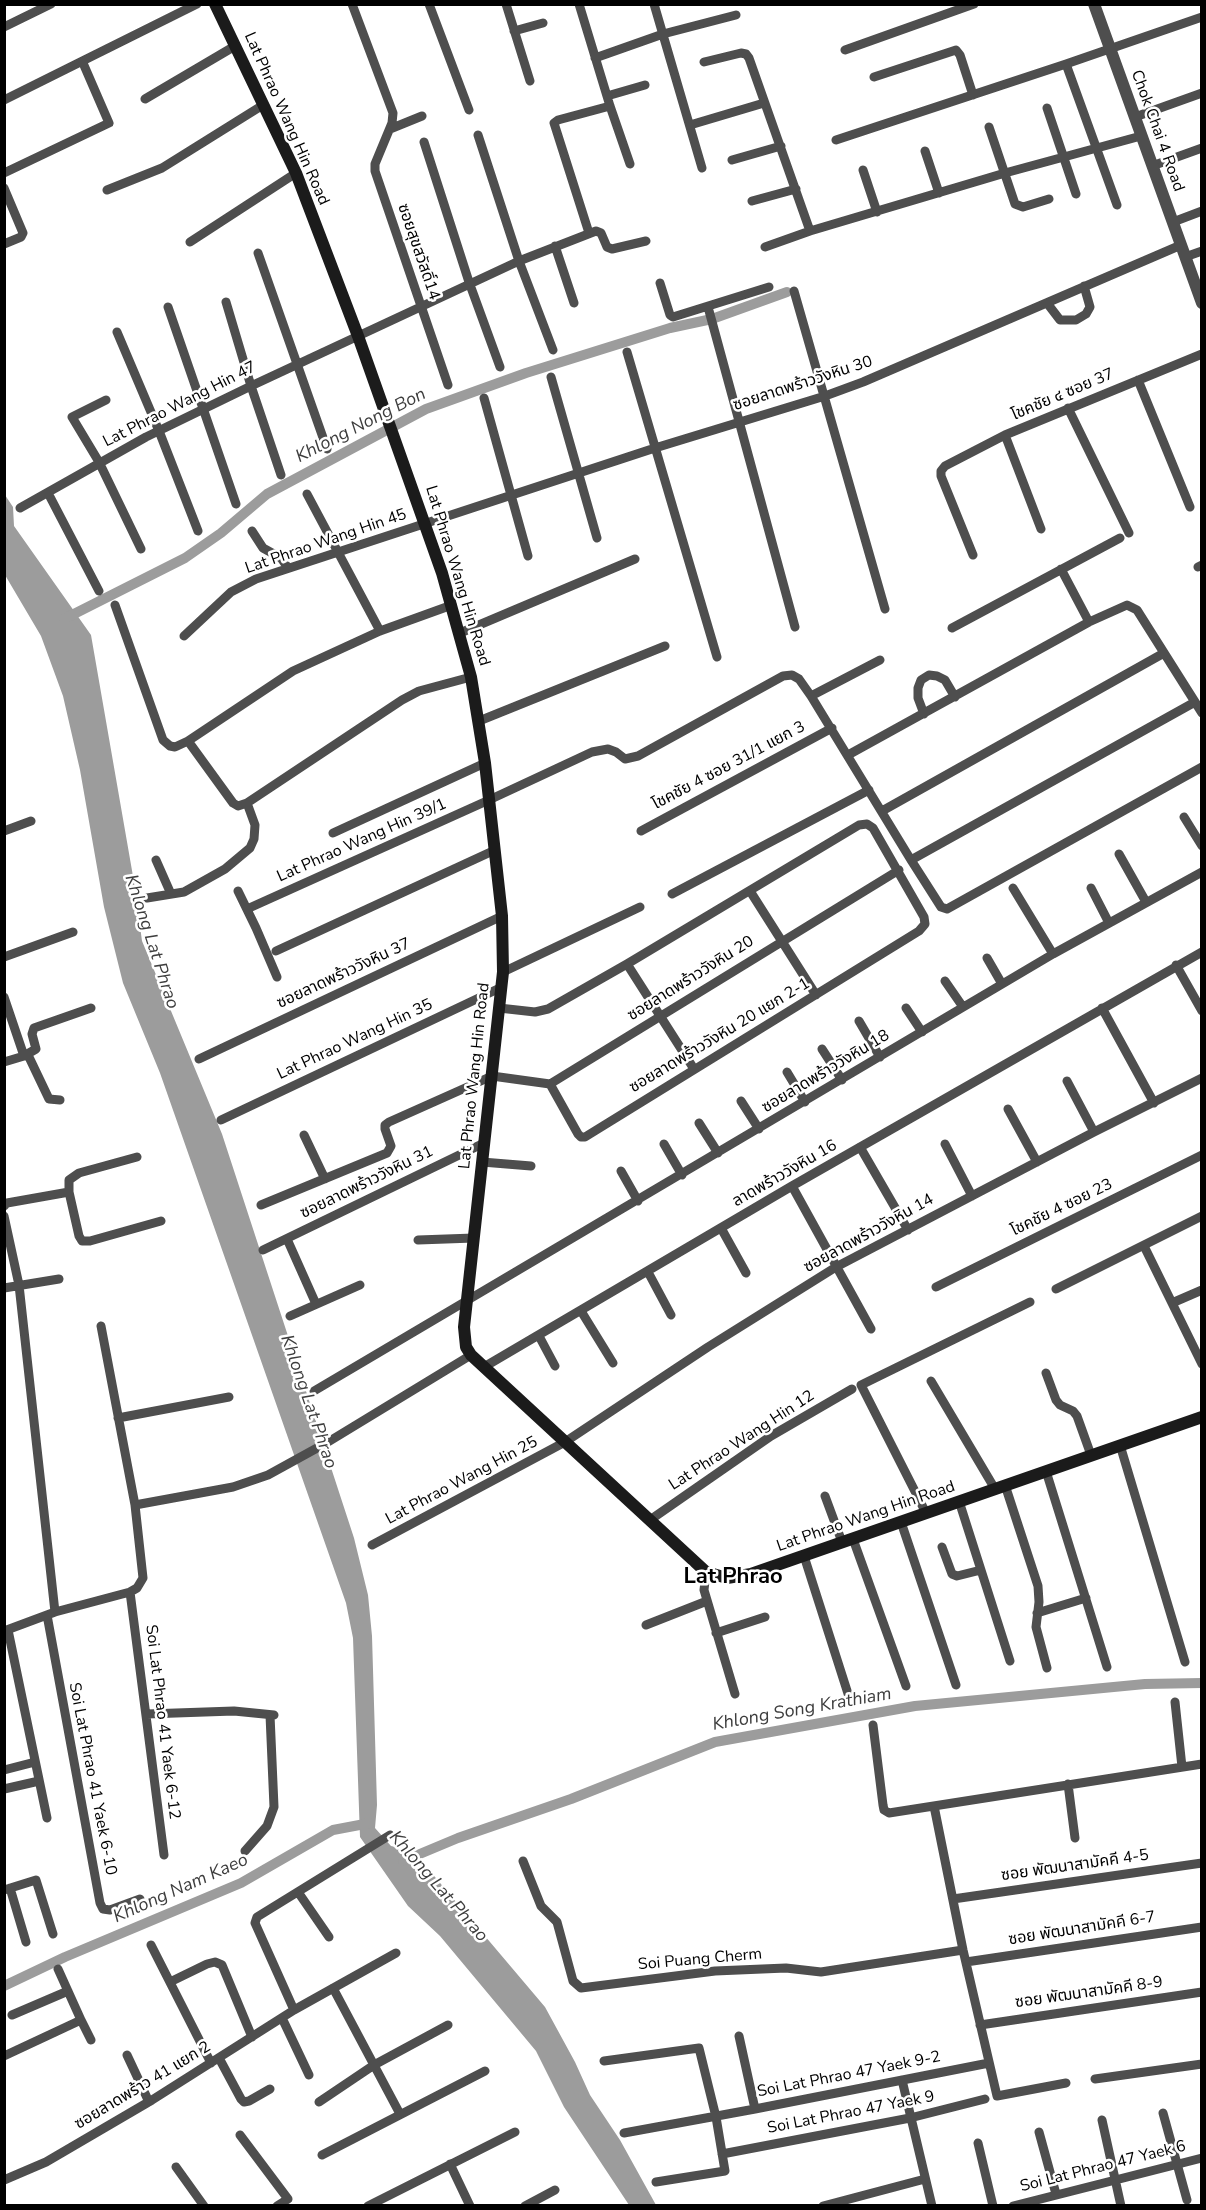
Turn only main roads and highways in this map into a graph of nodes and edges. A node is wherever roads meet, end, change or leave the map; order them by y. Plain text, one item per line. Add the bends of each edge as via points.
1 (215, 4) edge
2 (1202, 1417) edge

1 - 2 main road, Lat Phrao Wang Hin Road via 296,173 425,524 471,677 495,850 503,972 467,1300 464,1337 471,1355 706,1572 727,1578 751,1574

